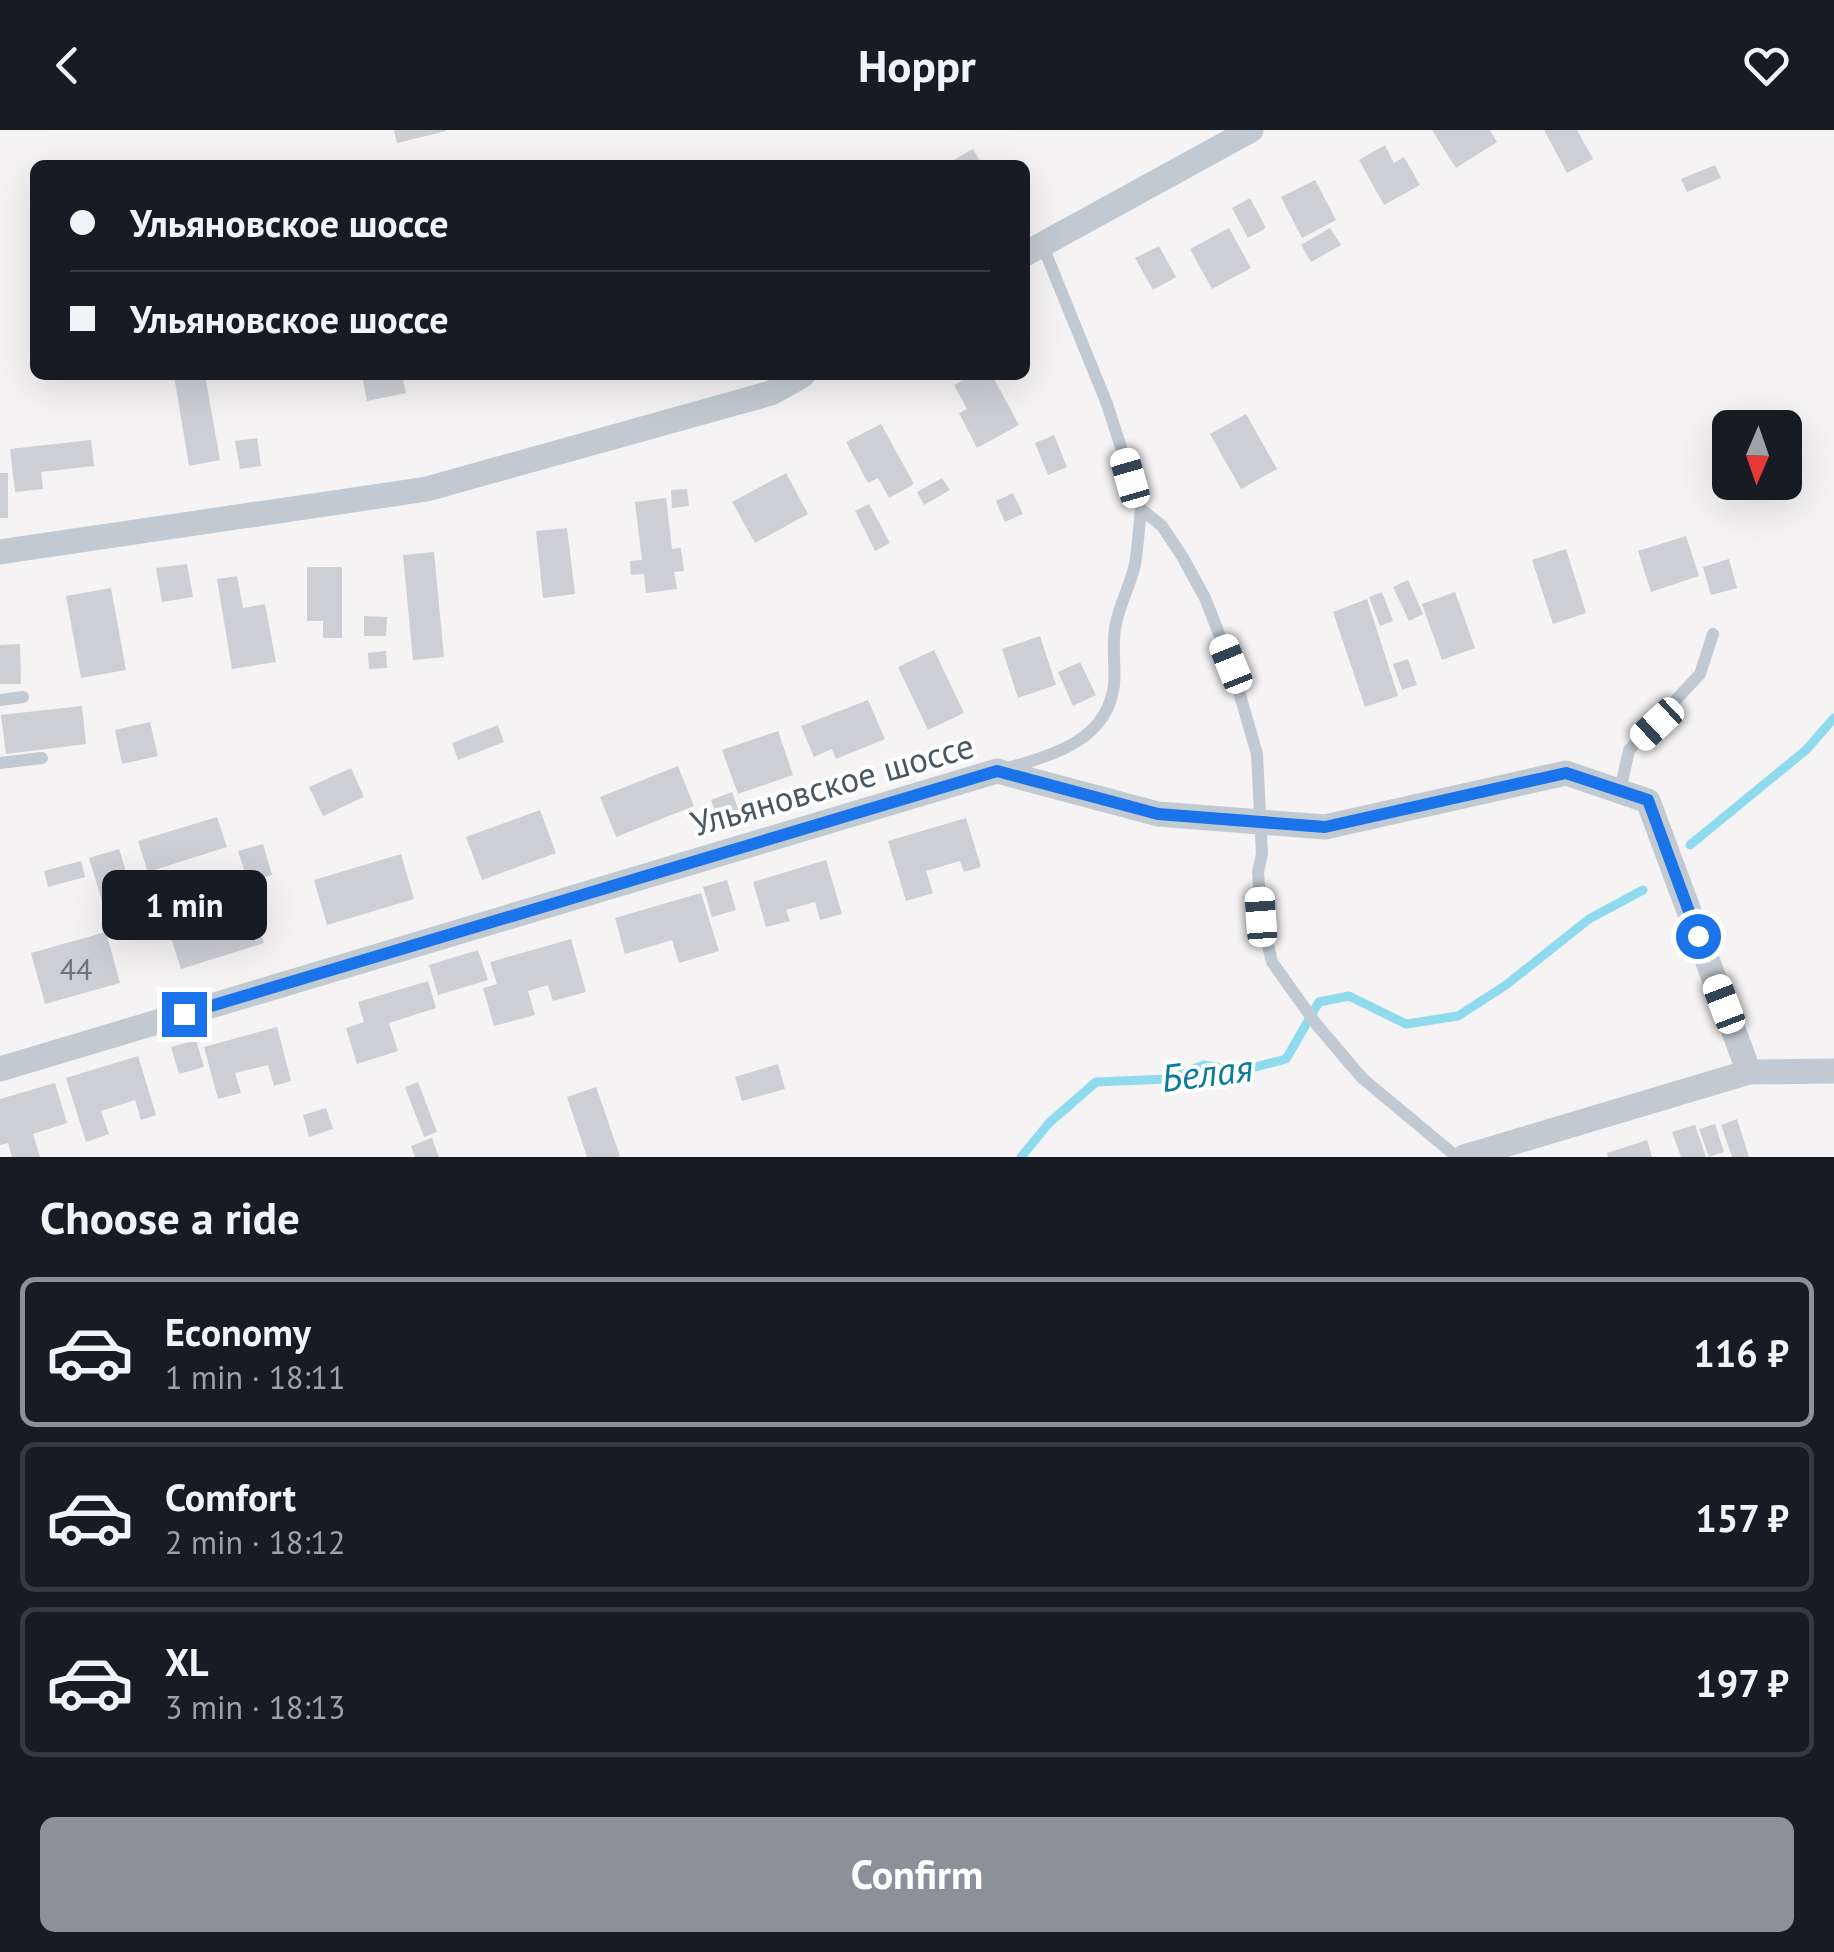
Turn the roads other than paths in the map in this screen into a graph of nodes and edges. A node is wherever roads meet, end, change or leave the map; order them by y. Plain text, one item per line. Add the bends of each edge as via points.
1 (1250, 130) edge
2 (1034, 249) edge
3 (794, 380) edge
4 (1141, 509) junction
5 (0, 552) edge
6 (1713, 634) dead end
7 (23, 697) dead end
8 (0, 700) edge
9 (42, 758) dead end
10 (0, 763) edge
11 (997, 771) junction
12 (1620, 791) junction
13 (1260, 822) junction
14 (0, 1069) edge
15 (1834, 1071) edge
16 (1749, 1072) junction
17 (1461, 1157) edge

1 - 2 street
2 - 4 lane via 1107,404
3 - 5 street via 771,393 427,489
4 - 11 lane via 1135,566 1116,622 1107,708 1092,732 1061,752
4 - 13 lane via 1162,526 1206,598 1256,754
6 - 12 lane via 1700,674 1629,750
7 - 8 lane
9 - 10 lane
11 - 13 street, Ульяновское шоссе via 1158,814
11 - 14 street, Ульяновское шоссе
12 - 13 street, Ульяновское шоссе via 1566,773 1325,827
12 - 16 street, Ульяновское шоссе via 1648,800
13 - 17 lane via 1261,917 1272,962 1362,1078
15 - 16 street
16 - 17 street

